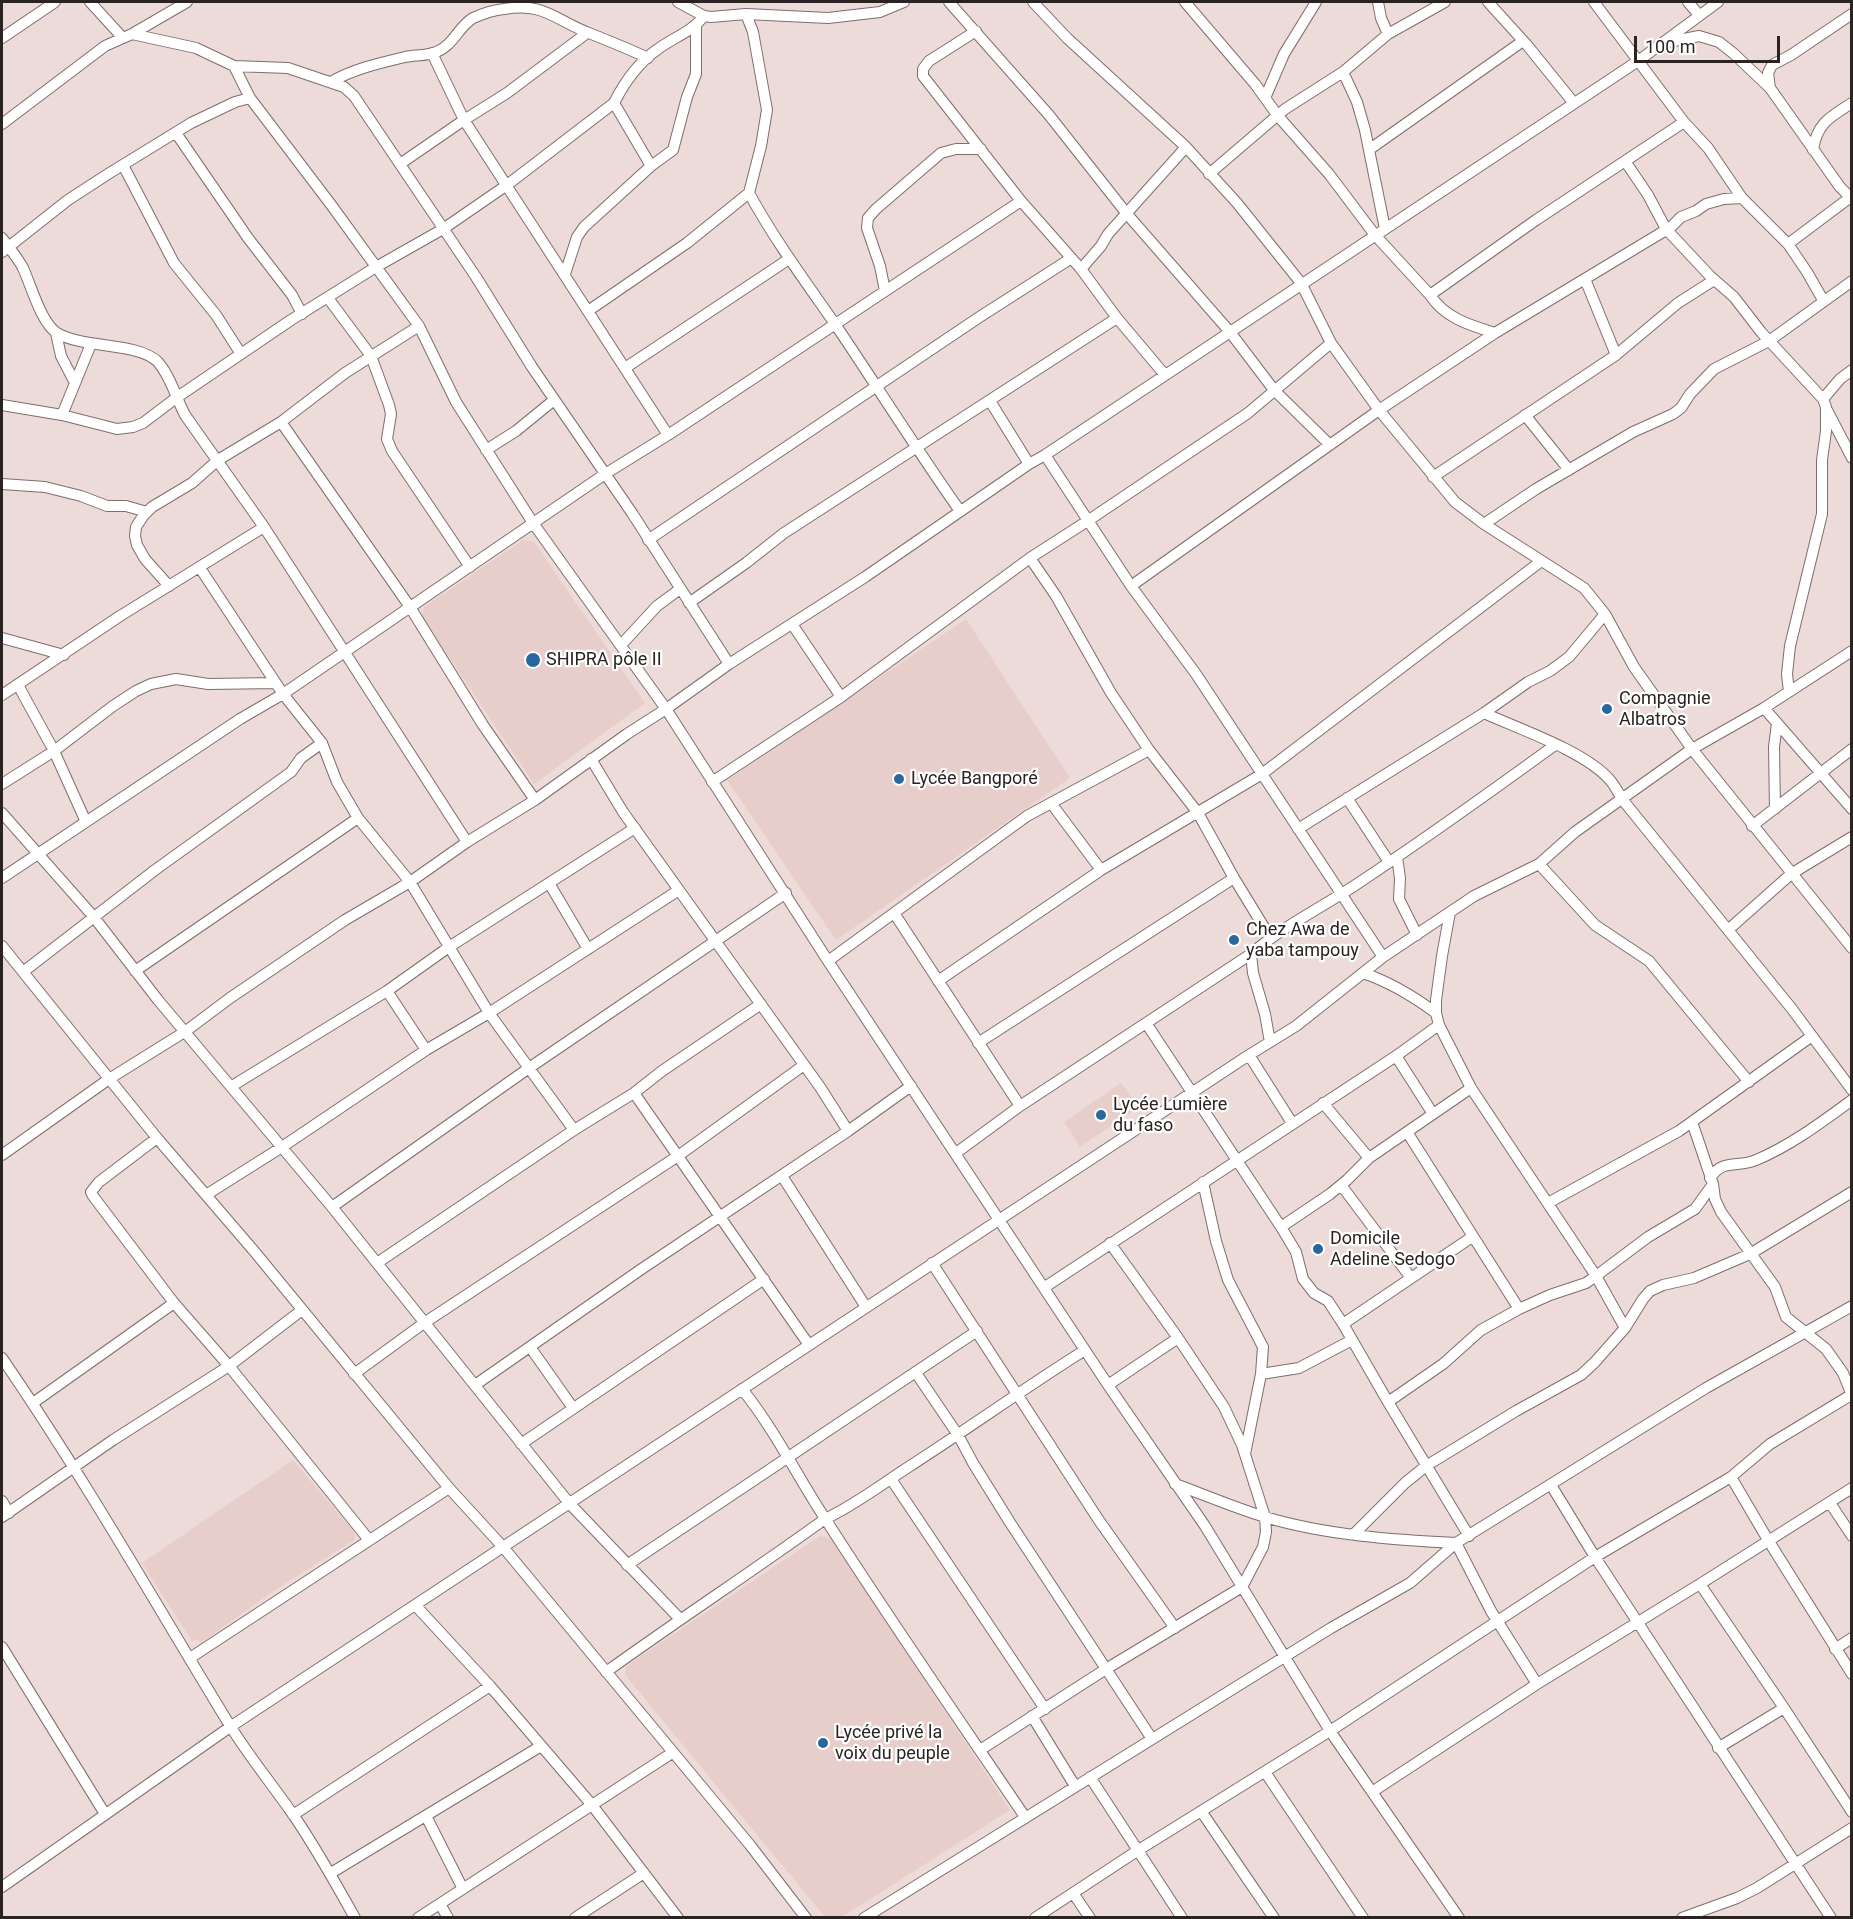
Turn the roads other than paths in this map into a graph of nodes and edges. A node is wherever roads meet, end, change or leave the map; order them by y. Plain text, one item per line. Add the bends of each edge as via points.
1 (56, 2) edge
2 (90, 2) edge
3 (187, 2) edge
4 (678, 2) edge
5 (904, 2) edge
6 (949, 2) edge
7 (1185, 2) edge
8 (1316, 2) edge
9 (1378, 2) edge
10 (1445, 2) edge
11 (1488, 2) edge
12 (1594, 2) edge
13 (1688, 2) edge
14 (1718, 2) edge
15 (1037, 3) edge
16 (746, 14) junction
17 (1851, 14) edge
18 (1699, 15) junction
19 (704, 16) junction
20 (696, 26) junction
21 (976, 31) junction
22 (587, 33) junction
23 (1388, 34) junction
24 (127, 36) junction
25 (2, 38) edge
26 (1523, 41) junction
27 (1662, 43) junction
28 (432, 53) junction
29 (648, 58) junction
30 (1638, 61) junction
31 (234, 66) junction
32 (1343, 72) junction
33 (332, 82) junction
34 (1770, 88) junction
35 (250, 98) junction
36 (1265, 98) junction
37 (1573, 102) junction
38 (614, 103) junction
39 (1851, 103) edge
40 (1278, 116) junction
41 (464, 120) junction
42 (1684, 122) junction
43 (2, 124) edge
44 (176, 133) junction
45 (1186, 147) junction
46 (1370, 149) junction
47 (981, 150) junction
48 (1813, 150) junction
49 (1625, 161) junction
50 (400, 164) junction
51 (123, 165) junction
52 (651, 166) junction
53 (1209, 174) junction
54 (507, 185) junction
55 (749, 194) junction
56 (1851, 197) edge
57 (1742, 198) junction
58 (1021, 201) junction
59 (1127, 214) junction
60 (443, 229) junction
61 (1666, 229) junction
62 (1380, 232) junction
63 (2, 238) edge
64 (1788, 244) junction
65 (5, 250) edge
66 (789, 259) junction
67 (1070, 259) junction
68 (376, 267) junction
69 (1081, 268) junction
70 (565, 274) junction
71 (1585, 279) junction
72 (1714, 280) junction
73 (1301, 283) junction
74 (1851, 285) edge
75 (885, 291) junction
76 (1430, 295) junction
77 (328, 298) junction
78 (1824, 300) junction
79 (588, 311) junction
80 (302, 314) junction
81 (1117, 318) junction
82 (835, 324) junction
83 (418, 326) junction
84 (1230, 332) junction
85 (57, 333) junction
86 (1495, 333) junction
87 (1769, 341) junction
88 (1331, 343) junction
89 (91, 344) junction
90 (241, 354) junction
91 (1616, 355) junction
92 (371, 356) junction
93 (626, 368) junction
94 (1851, 370) edge
95 (1165, 375) junction
96 (75, 383) junction
97 (877, 387) junction
98 (1274, 390) junction
99 (176, 398) junction
100 (554, 400) junction
101 (990, 401) junction
102 (1825, 403) junction
103 (2, 405) edge
104 (1379, 410) junction
105 (62, 415) junction
106 (1525, 415) junction
107 (281, 423) junction
108 (668, 435) junction
109 (1330, 445) junction
110 (916, 449) junction
111 (486, 450) junction
112 (1045, 455) junction
113 (1851, 458) edge
114 (218, 460) junction
115 (1029, 464) junction
116 (1569, 470) junction
117 (604, 474) junction
118 (1433, 477) junction
119 (2, 484) edge
120 (960, 510) junction
121 (147, 512) junction
122 (1089, 520) junction
123 (533, 523) junction
124 (1484, 524) junction
125 (264, 527) junction
126 (648, 540) junction
127 (1030, 558) junction
128 (1540, 561) junction
129 (470, 567) junction
130 (200, 568) junction
131 (169, 586) junction
132 (1131, 586) junction
133 (680, 589) junction
134 (689, 603) junction
135 (410, 607) junction
136 (1605, 614) junction
137 (792, 624) junction
138 (2, 638) edge
139 (621, 645) junction
140 (344, 651) junction
141 (1851, 651) edge
142 (64, 655) junction
143 (729, 664) junction
144 (276, 683) junction
145 (18, 685) junction
146 (1789, 692) junction
147 (283, 694) junction
148 (2, 695) edge
149 (841, 696) junction
150 (1764, 708) junction
151 (666, 709) junction
152 (1484, 713) junction
153 (1777, 723) junction
154 (322, 743) junction
155 (1555, 745) junction
156 (1692, 749) junction
157 (1851, 749) edge
158 (1149, 750) junction
159 (54, 751) junction
160 (591, 759) junction
161 (1820, 773) junction
162 (1262, 774) junction
163 (712, 782) junction
164 (2, 784) edge
165 (1347, 798) junction
166 (1622, 799) junction
167 (535, 800) junction
168 (1051, 803) junction
169 (1774, 809) junction
170 (1851, 809) edge
171 (2, 813) edge
172 (1198, 813) junction
173 (358, 818) junction
174 (86, 822) junction
175 (1752, 826) junction
176 (635, 828) junction
177 (1298, 830) junction
178 (1851, 837) edge
179 (467, 842) junction
180 (37, 855) junction
181 (1393, 860) junction
182 (1539, 864) junction
183 (1101, 870) junction
184 (1791, 874) junction
185 (2, 878) edge
186 (1234, 878) junction
187 (410, 882) junction
188 (549, 883) junction
189 (679, 890) junction
190 (786, 893) junction
191 (1341, 894) junction
192 (1450, 912) junction
193 (894, 913) junction
194 (93, 916) junction
195 (1728, 930) junction
196 (1418, 935) junction
197 (1270, 937) junction
198 (716, 941) junction
199 (448, 946) junction
200 (1851, 948) edge
201 (588, 949) junction
202 (3, 951) edge
203 (1251, 954) junction
204 (1383, 957) junction
205 (828, 961) junction
206 (135, 971) junction
207 (23, 972) junction
208 (1363, 973) junction
209 (938, 981) junction
210 (387, 991) junction
211 (761, 1005) junction
212 (489, 1013) junction
213 (1436, 1013) junction
214 (1146, 1023) junction
215 (1439, 1025) junction
216 (186, 1031) junction
217 (1812, 1036) junction
218 (978, 1042) junction
219 (1270, 1042) junction
220 (426, 1050) junction
221 (1249, 1055) junction
222 (1396, 1056) junction
223 (804, 1065) junction
224 (529, 1068) junction
225 (109, 1079) junction
226 (1749, 1082) junction
227 (232, 1086) junction
228 (911, 1086) junction
229 (1471, 1088) junction
230 (1851, 1090) edge
231 (634, 1093) junction
232 (1191, 1093) junction
233 (1851, 1100) edge
234 (1323, 1103) junction
235 (1020, 1106) junction
236 (1433, 1114) junction
237 (1692, 1122) junction
238 (1292, 1123) junction
239 (574, 1130) junction
240 (848, 1131) junction
241 (1407, 1132) junction
242 (157, 1138) junction
243 (282, 1147) junction
244 (956, 1153) junction
245 (2, 1155) edge
246 (678, 1156) junction
247 (1369, 1158) junction
248 (1236, 1160) junction
249 (782, 1176) junction
250 (1712, 1180) junction
251 (1203, 1182) junction
252 (1341, 1185) junction
253 (1851, 1192) edge
254 (206, 1195) junction
255 (1548, 1203) junction
256 (332, 1207) junction
257 (720, 1217) junction
258 (999, 1219) junction
259 (1281, 1227) junction
260 (1472, 1237) junction
261 (1110, 1243) junction
262 (1750, 1254) junction
263 (377, 1263) junction
264 (933, 1263) junction
265 (1596, 1276) junction
266 (1411, 1278) junction
267 (764, 1279) junction
268 (1045, 1287) junction
269 (174, 1303) junction
270 (1851, 1306) edge
271 (866, 1307) junction
272 (1519, 1309) junction
273 (302, 1310) junction
274 (424, 1323) junction
275 (1343, 1324) junction
276 (1625, 1328) junction
277 (977, 1331) junction
278 (1806, 1332) junction
279 (1178, 1338) junction
280 (1352, 1340) junction
281 (809, 1345) junction
282 (530, 1347) junction
283 (1085, 1350) junction
284 (2, 1358) edge
285 (229, 1366) junction
286 (916, 1373) junction
287 (354, 1374) junction
288 (1262, 1374) junction
289 (475, 1385) junction
290 (1108, 1385) junction
291 (742, 1389) junction
292 (1017, 1393) junction
293 (1851, 1395) edge
294 (1388, 1402) junction
295 (33, 1403) junction
296 (573, 1408) junction
297 (958, 1435) junction
298 (521, 1443) junction
299 (1245, 1455) junction
300 (789, 1457) junction
301 (73, 1466) junction
302 (1426, 1466) junction
303 (1731, 1477) junction
304 (891, 1479) junction
305 (1175, 1484) junction
306 (1551, 1485) junction
307 (449, 1488) junction
308 (1851, 1488) edge
309 (2, 1502) edge
310 (569, 1503) junction
311 (1830, 1503) junction
312 (5, 1515) edge
313 (1265, 1517) junction
314 (825, 1519) junction
315 (1354, 1534) junction
316 (1469, 1536) junction
317 (1851, 1536) edge
318 (369, 1540) junction
319 (1768, 1540) junction
320 (1456, 1543) junction
321 (503, 1546) junction
322 (1595, 1557) junction
323 (627, 1564) junction
324 (1700, 1584) junction
325 (1242, 1587) junction
326 (415, 1605) junction
327 (680, 1619) junction
328 (1498, 1622) junction
329 (1637, 1622) junction
330 (1175, 1628) junction
331 (1851, 1638) edge
332 (2, 1647) edge
333 (1835, 1649) junction
334 (1285, 1656) junction
335 (189, 1658) junction
336 (1106, 1669) junction
337 (606, 1672) junction
338 (1851, 1674) edge
339 (1537, 1684) junction
340 (490, 1686) junction
341 (1784, 1708) junction
342 (1045, 1709) junction
343 (1032, 1716) junction
344 (230, 1726) junction
345 (1330, 1731) junction
346 (1152, 1739) junction
347 (541, 1746) junction
348 (1718, 1748) junction
349 (980, 1750) junction
350 (672, 1753) junction
351 (1265, 1773) junction
352 (1090, 1777) junction
353 (1075, 1786) junction
354 (1372, 1791) junction
355 (592, 1805) junction
356 (1201, 1811) junction
357 (1851, 1812) edge
358 (105, 1814) junction
359 (294, 1815) junction
360 (426, 1816) junction
361 (1025, 1817) junction
362 (1851, 1828) edge
363 (1137, 1851) junction
364 (1797, 1863) junction
365 (331, 1873) junction
366 (644, 1873) junction
367 (2, 1887) edge
368 (463, 1889) junction
369 (1073, 1893) junction
370 (440, 1904) junction
371 (1178, 1916) edge
372 (355, 1917) edge
373 (418, 1917) edge
374 (448, 1917) edge
375 (575, 1917) edge
376 (678, 1917) edge
377 (806, 1917) edge
378 (864, 1917) edge
379 (1035, 1917) edge
380 (1090, 1917) edge
381 (1274, 1917) edge
382 (1363, 1917) edge
383 (1459, 1917) edge
384 (1682, 1917) edge
385 (1831, 1917) edge

1 - 25 street
2 - 24 street
3 - 24 street
4 - 19 street
5 - 16 street via 879,12 828,18
6 - 21 street
7 - 36 street
8 - 36 street via 1284,54
9 - 23 street
10 - 23 street
11 - 26 street
12 - 30 street
13 - 18 street
14 - 18 street
15 - 45 street via 1067,38
16 - 19 street
16 - 55 street via 753,32 766,110
17 - 34 street via 1772,65 1768,73
18 - 27 street
19 - 20 street
20 - 29 street
20 - 52 street via 696,74 675,144 670,153
21 - 47 street via 929,61 923,76
21 - 59 street
22 - 28 street via 552,14 520,6 474,18 450,43
22 - 29 street
22 - 41 street
23 - 32 street
24 - 31 street via 196,48
24 - 43 street via 105,46
26 - 37 street
26 - 46 street
27 - 30 street
27 - 34 street via 1699,36 1712,38
28 - 33 street via 350,73
28 - 41 street
29 - 38 street
30 - 37 street
30 - 42 street
31 - 33 street via 285,67
31 - 35 street
32 - 40 street
32 - 46 street via 1357,102
33 - 50 street via 349,90
34 - 48 street
35 - 44 street
35 - 68 street
36 - 40 street
37 - 62 street
38 - 52 street
38 - 54 street
39 - 48 street via 1816,131
40 - 53 street
40 - 62 street
41 - 50 street
41 - 54 street
42 - 49 street
42 - 57 street via 1708,148
44 - 51 street
44 - 80 street
45 - 53 street
45 - 59 street
46 - 62 street
47 - 58 street
47 - 75 street via 941,153 868,218 867,228
48 - 56 street
49 - 61 street
49 - 76 street
50 - 60 street
51 - 65 street via 68,200
51 - 90 street via 174,263
52 - 70 street via 584,227
53 - 73 street
54 - 60 street
54 - 70 street
55 - 66 street
55 - 79 street via 687,243
56 - 64 street
57 - 61 street via 1706,204 1684,214
57 - 64 street
58 - 67 street
58 - 75 street
59 - 69 street
59 - 84 street
60 - 68 street
60 - 100 street
61 - 71 street
61 - 72 street
62 - 73 street
62 - 76 street
63 - 65 street
64 - 78 street
65 - 85 street via 22,266 49,326
66 - 82 street
66 - 93 street
67 - 69 street
67 - 97 street
68 - 77 street
68 - 83 street
69 - 81 street
70 - 79 street
71 - 86 street
71 - 91 street
72 - 87 street via 1734,297
72 - 91 street via 1678,303
73 - 84 street
73 - 88 street
74 - 78 street
75 - 82 street
76 - 86 street via 1460,321
77 - 80 street
77 - 92 street
78 - 87 street
79 - 93 street
80 - 90 street
81 - 95 street
81 - 101 street
82 - 97 street
82 - 108 street
83 - 92 street
83 - 111 street via 456,402
84 - 95 street
84 - 98 street
85 - 89 street
85 - 96 street via 61,356
86 - 104 street
87 - 102 street
87 - 116 street via 1714,369 1673,414 1633,432
88 - 98 street
88 - 104 street
89 - 96 street
89 - 99 street via 136,351 152,358 168,376
90 - 99 street
91 - 106 street
92 - 107 street
92 - 129 street via 391,414 387,440 392,451
93 - 108 street
94 - 102 street via 1840,379
95 - 112 street
96 - 105 street
97 - 110 street
97 - 126 street
98 - 109 street
98 - 122 street via 1238,419
99 - 105 street via 133,427 105,427
99 - 114 street
100 - 111 street
100 - 117 street
101 - 110 street
101 - 115 street
102 - 113 street
102 - 146 street via 1822,514 1790,646
103 - 105 street
104 - 109 street
104 - 118 street
106 - 116 street
106 - 118 street
107 - 114 street
107 - 135 street
108 - 117 street
109 - 132 street
110 - 120 street
110 - 134 street via 784,533
111 - 123 street
112 - 115 street
112 - 122 street
114 - 121 street via 192,483
114 - 125 street
115 - 120 street
116 - 124 street
117 - 123 street
117 - 126 street
118 - 124 street via 1455,502
119 - 121 street via 45,487 107,506
120 - 137 street
121 - 131 street via 136,526 137,545
122 - 127 street
122 - 132 street
123 - 129 street
123 - 139 street
124 - 128 street
125 - 130 street
125 - 140 street
126 - 133 street
127 - 149 street
127 - 158 street
128 - 136 street via 1584,588
128 - 162 street
129 - 135 street
130 - 131 street
130 - 144 street
131 - 142 street
132 - 162 street via 1196,674
133 - 134 street
133 - 139 street via 657,606
134 - 143 street
135 - 140 street
135 - 167 street
136 - 152 street via 1569,657
136 - 156 street via 1634,667
137 - 143 street
137 - 149 street
138 - 142 street
139 - 151 street
140 - 147 street
140 - 179 street
141 - 146 street
142 - 145 street
143 - 151 street
144 - 147 street
144 - 159 street via 208,684 176,679 157,683 113,706
145 - 148 street
145 - 159 street
146 - 150 street
147 - 154 street
147 - 174 street
149 - 163 street
150 - 153 street
150 - 156 street
151 - 160 street
151 - 163 street
152 - 155 street
152 - 165 street
153 - 161 street
153 - 169 street
154 - 173 street via 337,782
154 - 194 street via 301,758 291,772
155 - 166 street via 1609,779
155 - 181 street
156 - 166 street
156 - 175 street
157 - 161 street
158 - 168 street
158 - 172 street
159 - 164 street
159 - 174 street
160 - 167 street
160 - 176 street
161 - 169 street
161 - 170 street
162 - 172 street
162 - 177 street
163 - 190 street
165 - 177 street
165 - 181 street
166 - 182 street
166 - 195 street
167 - 179 street
168 - 183 street
168 - 193 street via 1027,816
169 - 175 street
171 - 180 street
172 - 183 street
172 - 186 street
173 - 187 street
173 - 206 street
174 - 180 street
175 - 184 street
176 - 188 street
176 - 189 street
177 - 191 street
178 - 184 street
179 - 187 street
180 - 185 street
180 - 194 street
181 - 191 street
181 - 196 street via 1400,878 1399,899
182 - 192 street
182 - 226 street via 1595,925 1649,961
183 - 209 street
184 - 195 street
184 - 200 street
186 - 197 street
186 - 218 street
187 - 199 street
187 - 216 street via 345,920
188 - 199 street
188 - 201 street
189 - 198 street
189 - 201 street
190 - 198 street
190 - 205 street
191 - 197 street
191 - 204 street
192 - 196 street
192 - 213 street
193 - 205 street
193 - 209 street
194 - 206 street
194 - 207 street
195 - 217 street
196 - 204 street
197 - 203 street
198 - 211 street
198 - 224 street
199 - 210 street
199 - 212 street
201 - 212 street
202 - 207 street
203 - 214 street
203 - 219 street
204 - 208 street
205 - 228 street
206 - 216 street
207 - 225 street
208 - 213 street via 1380,978
208 - 219 street
209 - 218 street
210 - 220 street
210 - 227 street
211 - 223 street
211 - 231 street
212 - 220 street
212 - 224 street
213 - 215 street
214 - 232 street
214 - 235 street
215 - 222 street
215 - 229 street
216 - 225 street
216 - 227 street
217 - 226 street
217 - 230 street
218 - 235 street
219 - 221 street
220 - 243 street
221 - 232 street
221 - 238 street
222 - 234 street
222 - 236 street
223 - 240 street
223 - 246 street
224 - 239 street
224 - 256 street
225 - 242 street
225 - 245 street
226 - 237 street
227 - 243 street
228 - 240 street
228 - 244 street
229 - 236 street
229 - 255 street
231 - 239 street
231 - 246 street
232 - 248 street
232 - 258 street
233 - 250 street via 1770,1153 1750,1162 1721,1166
234 - 238 street
234 - 247 street
235 - 244 street
236 - 241 street
237 - 250 street
237 - 255 street
238 - 248 street
239 - 263 street
240 - 249 street
241 - 247 street
241 - 260 street
242 - 254 street
242 - 269 street via 99,1182 92,1192
243 - 254 street
243 - 256 street
244 - 258 street
246 - 257 street
246 - 274 street
247 - 252 street
248 - 251 street
248 - 259 street
249 - 257 street
249 - 271 street
250 - 262 street via 1718,1206
250 - 265 street via 1695,1209 1648,1237
251 - 261 street
251 - 288 street via 1228,1281 1263,1347
252 - 259 street
252 - 266 street
253 - 262 street
254 - 273 street
255 - 265 street
256 - 263 street
257 - 267 street
257 - 282 street
258 - 264 street
258 - 268 street
259 - 275 street via 1296,1252 1303,1279 1314,1293 1328,1301
260 - 266 street
260 - 272 street
261 - 268 street
261 - 279 street
262 - 276 street via 1650,1292
262 - 278 street via 1775,1287 1786,1317
263 - 274 street
264 - 271 street
264 - 277 street
265 - 272 street
265 - 276 street
266 - 275 street
267 - 281 street
267 - 296 street
268 - 283 street
269 - 285 street
269 - 295 street
270 - 278 street
271 - 281 street
272 - 294 street via 1481,1330 1443,1364
273 - 285 street
273 - 287 street
274 - 287 street
274 - 289 street
275 - 280 street
276 - 302 street via 1581,1375
277 - 286 street
277 - 292 street
278 - 293 street via 1835,1361
278 - 306 street via 1706,1388
279 - 290 street
279 - 299 street via 1224,1407
280 - 288 street via 1299,1368
280 - 294 street
281 - 291 street
282 - 289 street
282 - 296 street
283 - 290 street
283 - 292 street
284 - 295 street
285 - 301 street
285 - 318 street
286 - 297 street
286 - 300 street
287 - 307 street
288 - 299 street
289 - 298 street
290 - 305 street
291 - 300 street
291 - 310 street
292 - 297 street
292 - 330 street via 1098,1519
293 - 303 street via 1770,1444
294 - 302 street
295 - 301 street
296 - 298 street
297 - 304 street
297 - 336 street
298 - 310 street
299 - 313 street
300 - 314 street
300 - 323 street
301 - 312 street
301 - 335 street
302 - 315 street
302 - 316 street
303 - 319 street
303 - 322 street
304 - 314 street
304 - 342 street
305 - 313 street
305 - 325 street
306 - 316 street
306 - 322 street
307 - 318 street
307 - 321 street
308 - 311 street
309 - 312 street
310 - 321 street
310 - 323 street
311 - 317 street
311 - 319 street
313 - 315 street
313 - 325 street via 1263,1547
314 - 327 street
314 - 349 street
315 - 320 street
316 - 320 street
318 - 335 street
319 - 324 street
319 - 333 street
320 - 328 street
320 - 334 street via 1410,1583
321 - 326 street
321 - 337 street
322 - 328 street
322 - 329 street
323 - 327 street
324 - 329 street
324 - 341 street
325 - 330 street
325 - 334 street
326 - 340 street
326 - 344 street
327 - 337 street
328 - 339 street
328 - 345 street
329 - 339 street
329 - 348 street
330 - 336 street
331 - 333 street
332 - 358 street
333 - 338 street
334 - 345 street
334 - 346 street
335 - 344 street
336 - 342 street
336 - 346 street
337 - 350 street
339 - 354 street
340 - 347 street
340 - 359 street
341 - 348 street
341 - 357 street
342 - 343 street
343 - 349 street
343 - 353 street
344 - 358 street
344 - 359 street
345 - 351 street
345 - 354 street
346 - 352 street
347 - 355 street
347 - 360 street
348 - 364 street
349 - 361 street
350 - 355 street
350 - 377 street
351 - 356 street
351 - 382 street
352 - 353 street
352 - 363 street
353 - 361 street
354 - 383 street
355 - 366 street
355 - 368 street
356 - 363 street
356 - 381 street
358 - 367 street
359 - 365 street
360 - 365 street
360 - 368 street
361 - 378 street
362 - 364 street
363 - 369 street
363 - 371 street
364 - 384 street via 1737,1898
364 - 385 street
365 - 372 street
366 - 375 street
366 - 376 street
368 - 370 street
369 - 379 street
369 - 380 street
370 - 373 street
370 - 374 street

